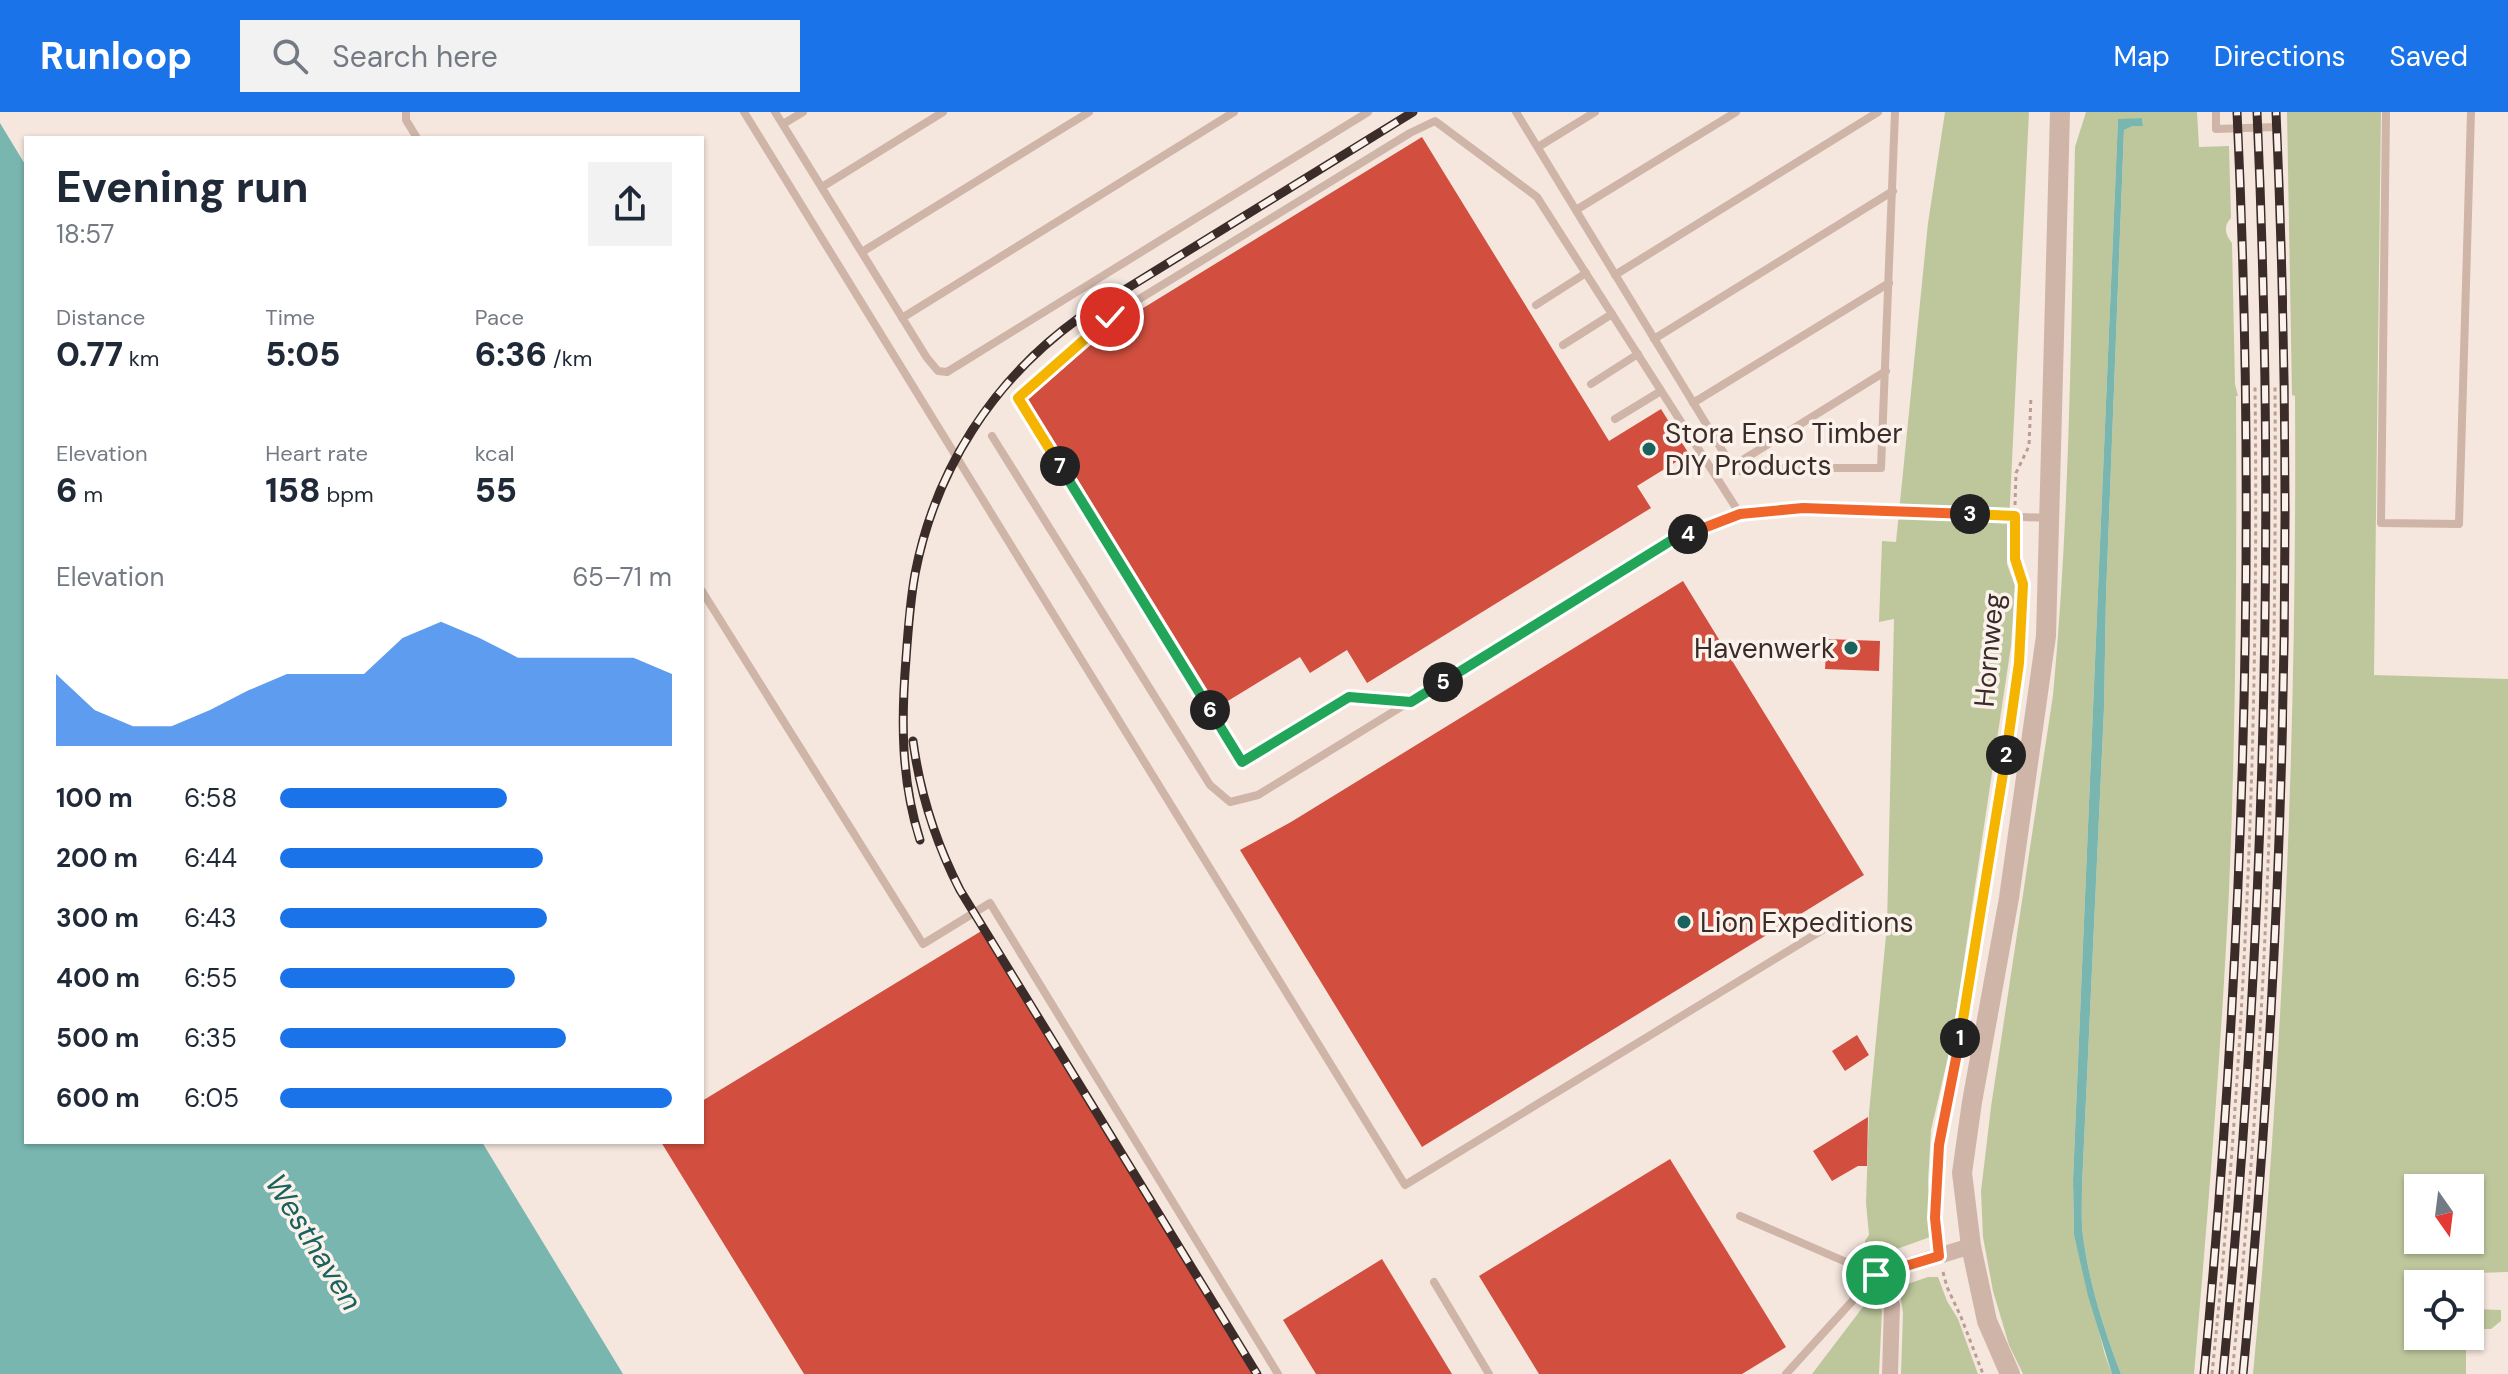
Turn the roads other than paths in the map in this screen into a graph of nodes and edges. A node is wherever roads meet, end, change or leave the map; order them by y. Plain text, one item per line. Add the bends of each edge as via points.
1 (406, 112) edge
2 (744, 112) edge
3 (775, 112) edge
4 (803, 112) edge
5 (943, 112) edge
6 (1089, 112) edge
7 (1234, 112) edge
8 (1368, 112) edge
9 (1516, 112) edge
10 (1595, 112) edge
11 (1736, 112) edge
12 (1878, 112) edge
13 (1895, 112) edge
14 (2060, 112) edge
15 (2216, 112) edge
16 (2386, 112) edge
17 (2471, 112) edge
18 (783, 124) junction
19 (2277, 127) dead end
20 (416, 136) edge
21 (1538, 147) junction
22 (822, 187) junction
23 (1893, 191) junction
24 (1576, 210) junction
25 (862, 252) junction
26 (1586, 273) junction
27 (1615, 275) junction
28 (1889, 283) junction
29 (1536, 305) dead end
30 (1612, 314) junction
31 (902, 318) junction
32 (1654, 339) junction
33 (1563, 345) dead end
34 (1638, 354) junction
35 (1886, 371) junction
36 (1591, 384) dead end
37 (1661, 391) junction
38 (1693, 403) junction
39 (1615, 419) dead end
40 (992, 436) dead end
41 (1733, 466) junction
42 (1740, 514) junction
43 (2049, 518) junction
44 (704, 594) edge
45 (1411, 702) junction
46 (1847, 915) dead end
47 (1740, 1216) dead end
48 (1971, 1246) junction
49 (1876, 1275) junction
50 (1434, 1282) dead end
51 (1278, 1374) edge
52 (1489, 1374) edge
53 (1786, 1374) edge
54 (1890, 1374) edge
55 (2010, 1374) edge

1 - 20 lane
2 - 46 lane via 1405,1185
3 - 18 lane
4 - 18 lane
5 - 22 lane
6 - 25 lane
7 - 31 lane
8 - 31 lane via 947,372 938,371 927,358
9 - 21 lane
10 - 21 lane
11 - 24 lane
12 - 27 lane
13 - 23 lane
14 - 43 street, Hornweg
15 - 19 lane via 2216,129
16 - 17 lane via 2381,523 2459,524
18 - 22 lane
21 - 24 lane
22 - 25 lane
23 - 28 lane
23 - 32 lane
24 - 27 lane
25 - 31 lane
26 - 29 lane
26 - 30 lane
26 - 45 lane via 1537,197 1435,121 1110,317 1018,398 1242,762 1349,697
27 - 32 lane
28 - 35 lane
28 - 38 lane
30 - 33 lane
30 - 34 lane
32 - 38 lane
34 - 36 lane
34 - 37 lane
35 - 41 lane
35 - 41 lane via 1881,468 1739,471
37 - 39 lane
37 - 42 lane
38 - 41 lane
40 - 45 lane via 1210,785 1230,802 1258,795
42 - 43 lane via 1803,508
42 - 45 lane via 1672,540
43 - 48 street, Hornweg via 2046,636 1962,1173
44 - 51 lane via 923,944 990,903
47 - 49 lane
48 - 49 street
48 - 55 street, Hornweg via 1987,1321
49 - 53 lane
49 - 54 street via 1892,1305
50 - 52 lane

